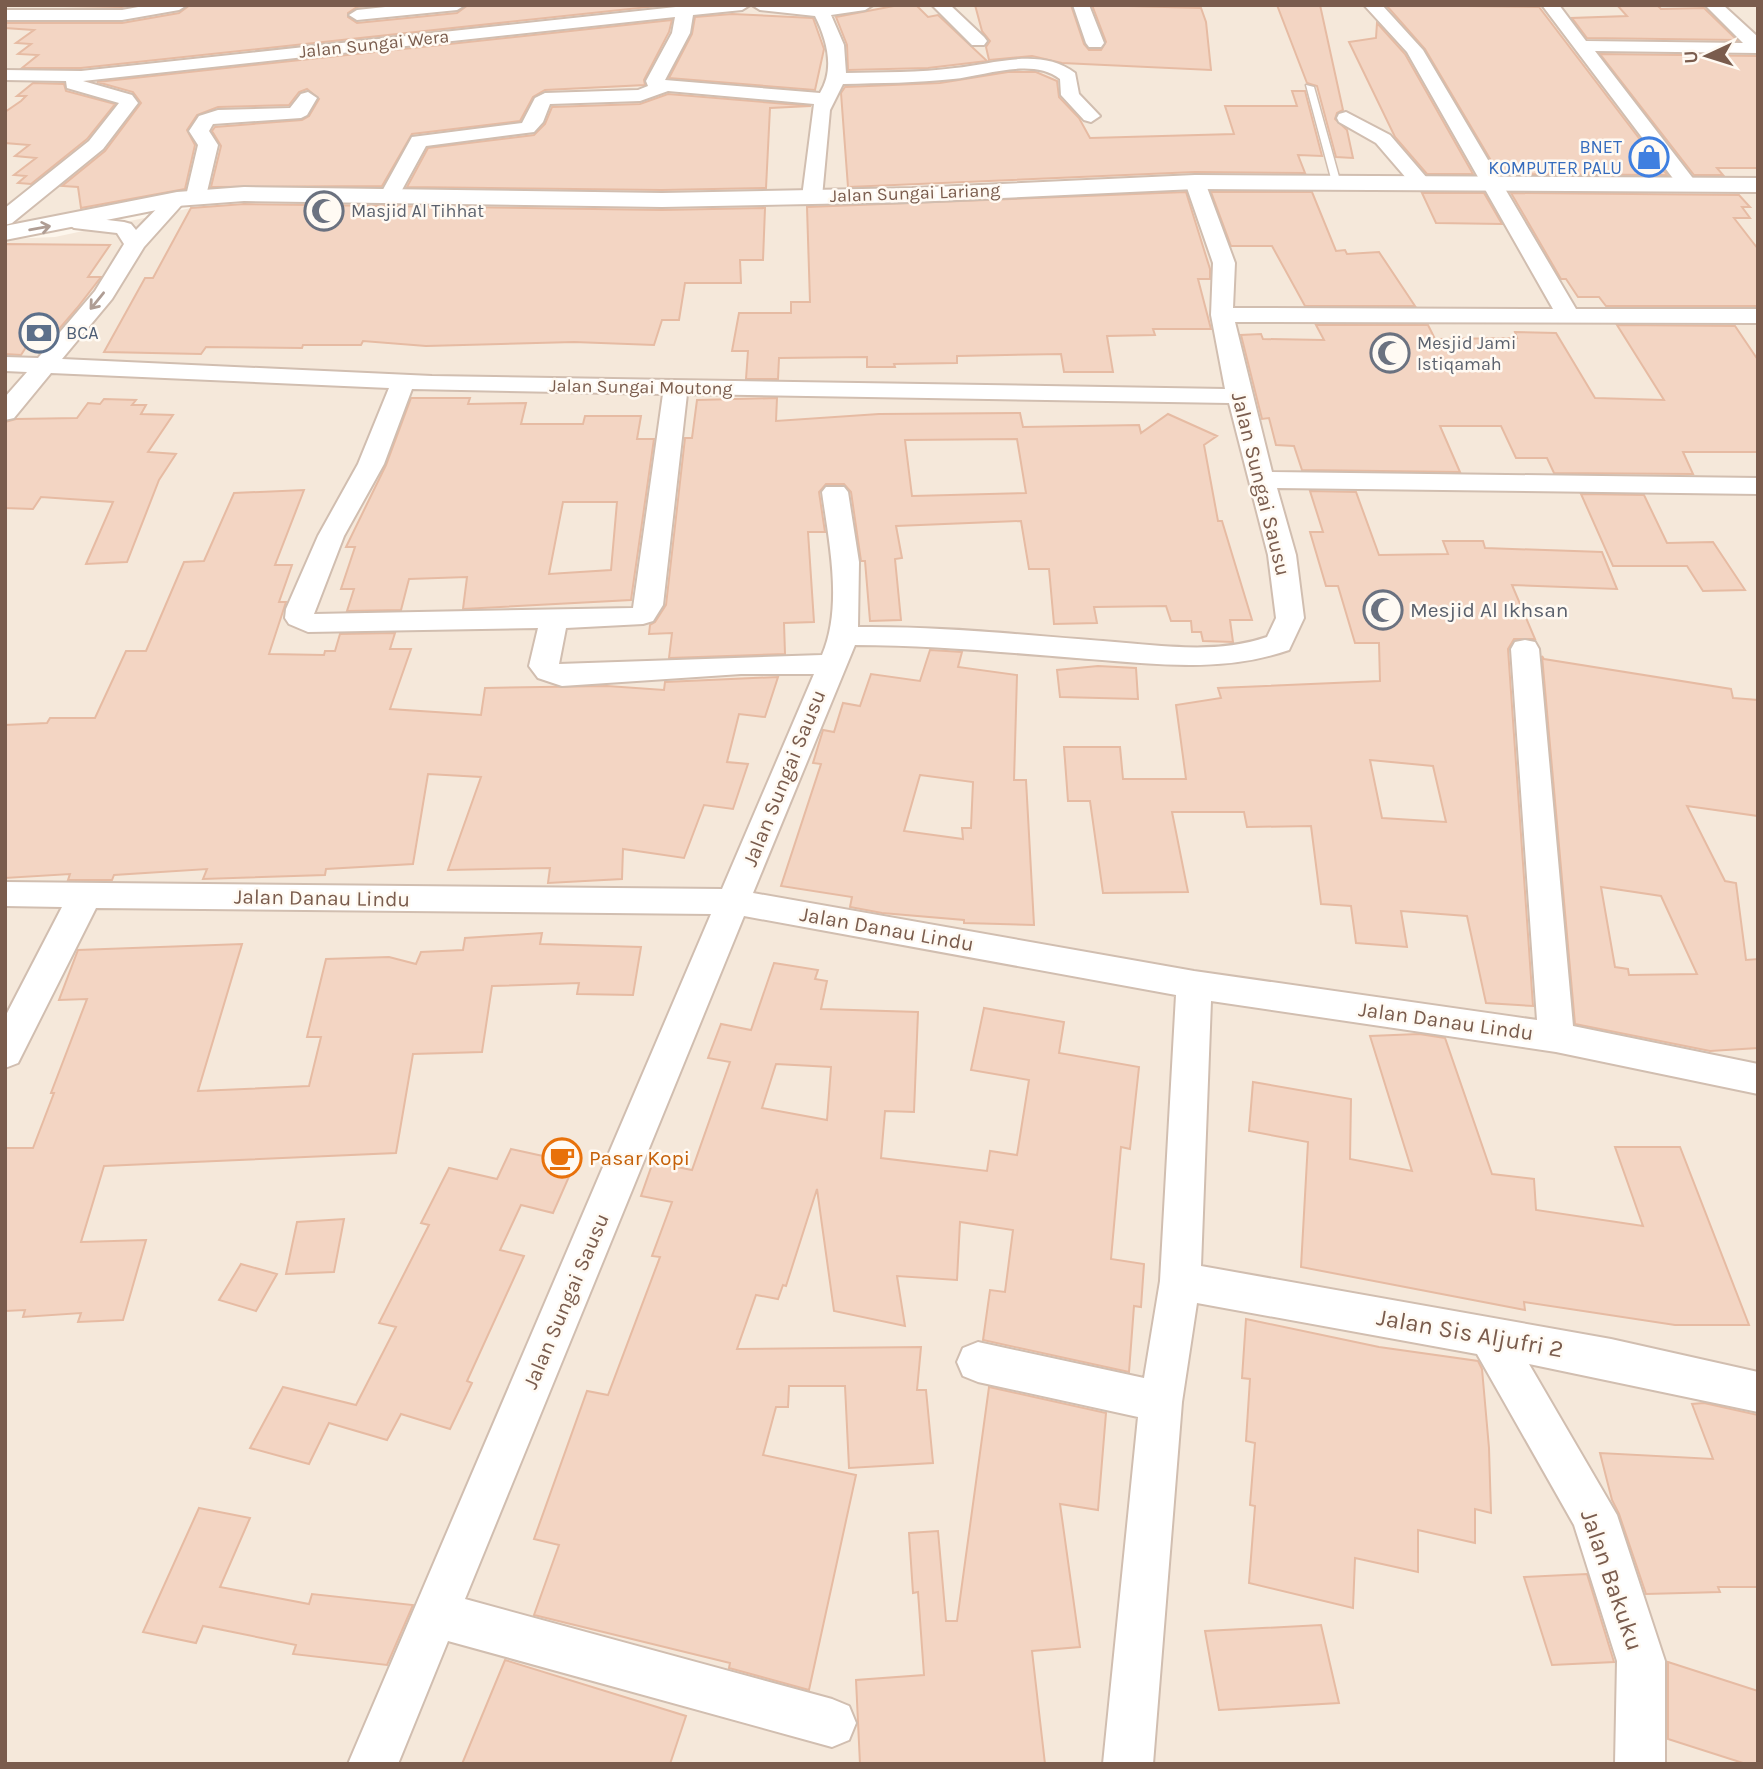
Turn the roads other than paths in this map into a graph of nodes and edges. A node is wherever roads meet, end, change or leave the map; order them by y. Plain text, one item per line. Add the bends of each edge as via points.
1 (179, 5) edge
2 (457, 5) edge
3 (743, 5) edge
4 (760, 5) edge
5 (865, 5) edge
6 (940, 5) edge
7 (1081, 5) edge
8 (1372, 5) edge
9 (1550, 5) edge
10 (1713, 5) edge
11 (71, 10) edge
12 (356, 10) edge
13 (685, 11) junction
14 (821, 12) junction
15 (5, 15) edge
16 (978, 41) dead end
17 (1095, 43) dead end
18 (367, 45) junction
19 (1580, 46) junction
20 (1758, 48) edge
21 (5, 75) edge
22 (51, 78) junction
23 (836, 79) junction
24 (663, 87) junction
25 (1309, 87) dead end
26 (307, 98) dead end
27 (824, 99) junction
28 (1091, 116) dead end
29 (1346, 118) dead end
30 (1195, 182) junction
31 (1337, 182) junction
32 (1420, 183) junction
33 (1489, 183) junction
34 (1688, 185) junction
35 (1758, 185) edge
36 (390, 195) junction
37 (187, 197) junction
38 (812, 197) junction
39 (5, 219) edge
40 (74, 222) junction
41 (5, 233) edge
42 (135, 244) junction
43 (1222, 315) junction
44 (1568, 315) junction
45 (1758, 316) edge
46 (5, 364) edge
47 (43, 366) junction
48 (403, 382) junction
49 (676, 387) junction
50 (1239, 396) junction
51 (5, 412) edge
52 (1732, 463) dead end
53 (1260, 480) junction
54 (1752, 486) edge
55 (835, 492) dead end
56 (554, 619) junction
57 (1525, 649) dead end
58 (838, 650) junction
59 (5, 894) edge
60 (85, 896) junction
61 (734, 902) junction
62 (1194, 985) junction
63 (1556, 1037) junction
64 (5, 1052) edge
65 (1758, 1079) edge
66 (1180, 1281) junction
67 (1490, 1337) junction
68 (978, 1362) dead end
69 (1758, 1392) edge
70 (1161, 1402) junction
71 (435, 1614) junction
72 (832, 1723) dead end
73 (373, 1764) edge
74 (1128, 1764) edge
75 (1640, 1764) edge

1 - 11 street via 122,15
2 - 12 street
3 - 13 street, Jalan Sungai Wera
4 - 14 street
5 - 14 street
6 - 16 street
7 - 17 street
8 - 33 street via 1414,50
9 - 19 street
10 - 20 street
11 - 15 street
12 - 18 street
13 - 18 street, Jalan Sungai Wera
13 - 24 street via 681,33 654,81
14 - 23 street via 832,34
18 - 22 street, Jalan Sungai Wera
19 - 20 street
19 - 34 street
21 - 22 street, Jalan Sungai Wera
22 - 39 street via 129,103 96,145
23 - 27 street
23 - 28 street via 1050,66 1069,78 1070,95
24 - 27 street
24 - 36 street via 638,95 545,99 529,127 419,141
25 - 31 lane
26 - 37 street via 294,114 206,120 199,131 208,145
27 - 38 street
29 - 32 street via 1383,139
30 - 31 street, Jalan Sungai Lariang
30 - 38 street, Jalan Sungai Lariang
30 - 43 street, Jalan Sungai Sausu via 1224,263
31 - 32 street, Jalan Sungai Lariang
32 - 33 street, Jalan Sungai Lariang
33 - 34 street, Jalan Sungai Lariang
33 - 44 street
34 - 35 street, Jalan Sungai Lariang
36 - 37 street, Jalan Sungai Lariang
36 - 38 street, Jalan Sungai Lariang via 662,200
37 - 40 street, Jalan Sungai Lariang
37 - 42 street
41 -> 40 street, Jalan Sungai Lariang
40 - 42 street via 124,228
42 -> 47 street via 104,294
43 - 44 street
43 - 50 street, Jalan Sungai Sausu
44 - 45 street
46 - 47 street, Jalan Sungai Moutong
47 - 48 street, Jalan Sungai Moutong
47 - 51 street
48 - 49 street, Jalan Sungai Moutong
48 - 56 street via 371,464 326,548 299,618 308,623
49 - 50 street, Jalan Sungai Moutong
49 - 56 street via 647,611 635,618
50 - 53 street, Jalan Sungai Sausu
52 - 54 street
53 - 54 street
53 - 58 street, Jalan Sungai Sausu via 1282,555 1290,618 1279,643 1253,654 1186,656 936,637
55 - 58 street via 845,562
56 - 58 street via 544,666 553,674
57 - 63 street
58 - 61 street, Jalan Sungai Sausu
59 - 60 street, Jalan Danau Lindu
60 - 61 street, Jalan Danau Lindu
60 - 64 street
61 - 62 street, Jalan Danau Lindu
61 - 71 street, Jalan Sungai Sausu
62 - 63 street, Jalan Danau Lindu
62 - 66 street
63 - 65 street, Jalan Danau Lindu
66 - 67 street, Jalan Sis Aljufri 2
66 - 70 street
67 - 69 street, Jalan Sis Aljufri 2
67 - 75 street, Jalan Bakuku via 1594,1515 1641,1661
68 - 70 street
70 - 74 street
71 - 72 street
71 - 73 street, Jalan Sungai Sausu

